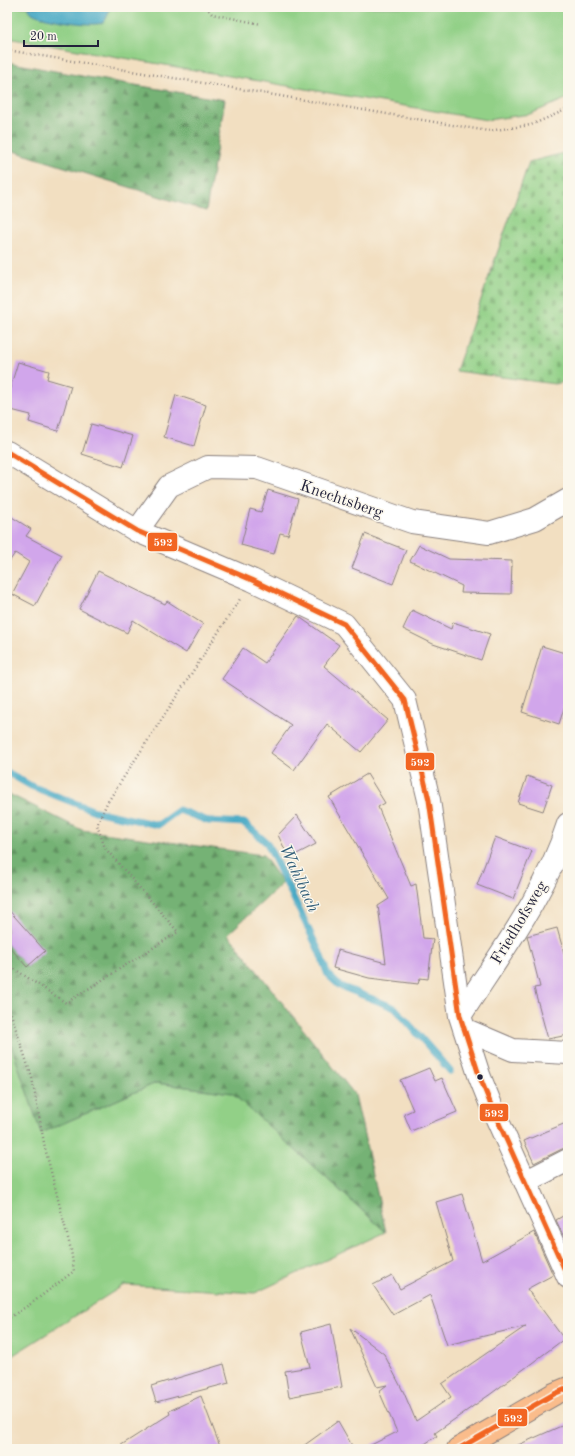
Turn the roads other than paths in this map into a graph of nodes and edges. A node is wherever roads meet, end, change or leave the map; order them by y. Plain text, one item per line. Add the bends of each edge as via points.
1 (7, 452) edge
2 (568, 500) edge
3 (137, 531) junction
4 (568, 824) edge
5 (462, 1022) junction
6 (568, 1053) edge
7 (568, 1160) edge
8 (525, 1182) junction
9 (568, 1277) edge
10 (568, 1388) edge
11 (458, 1449) edge

1 - 3 street
2 - 3 street, Knechtsberg via 535,519 489,532 412,522 257,468 208,467 169,486
3 - 5 street via 252,580 344,624 405,700 429,800
4 - 5 street, Friedhofsweg via 562,844 532,904
5 - 6 street via 513,1050
5 - 8 street via 479,1075
7 - 8 street
8 - 9 street
10 - 11 main road

